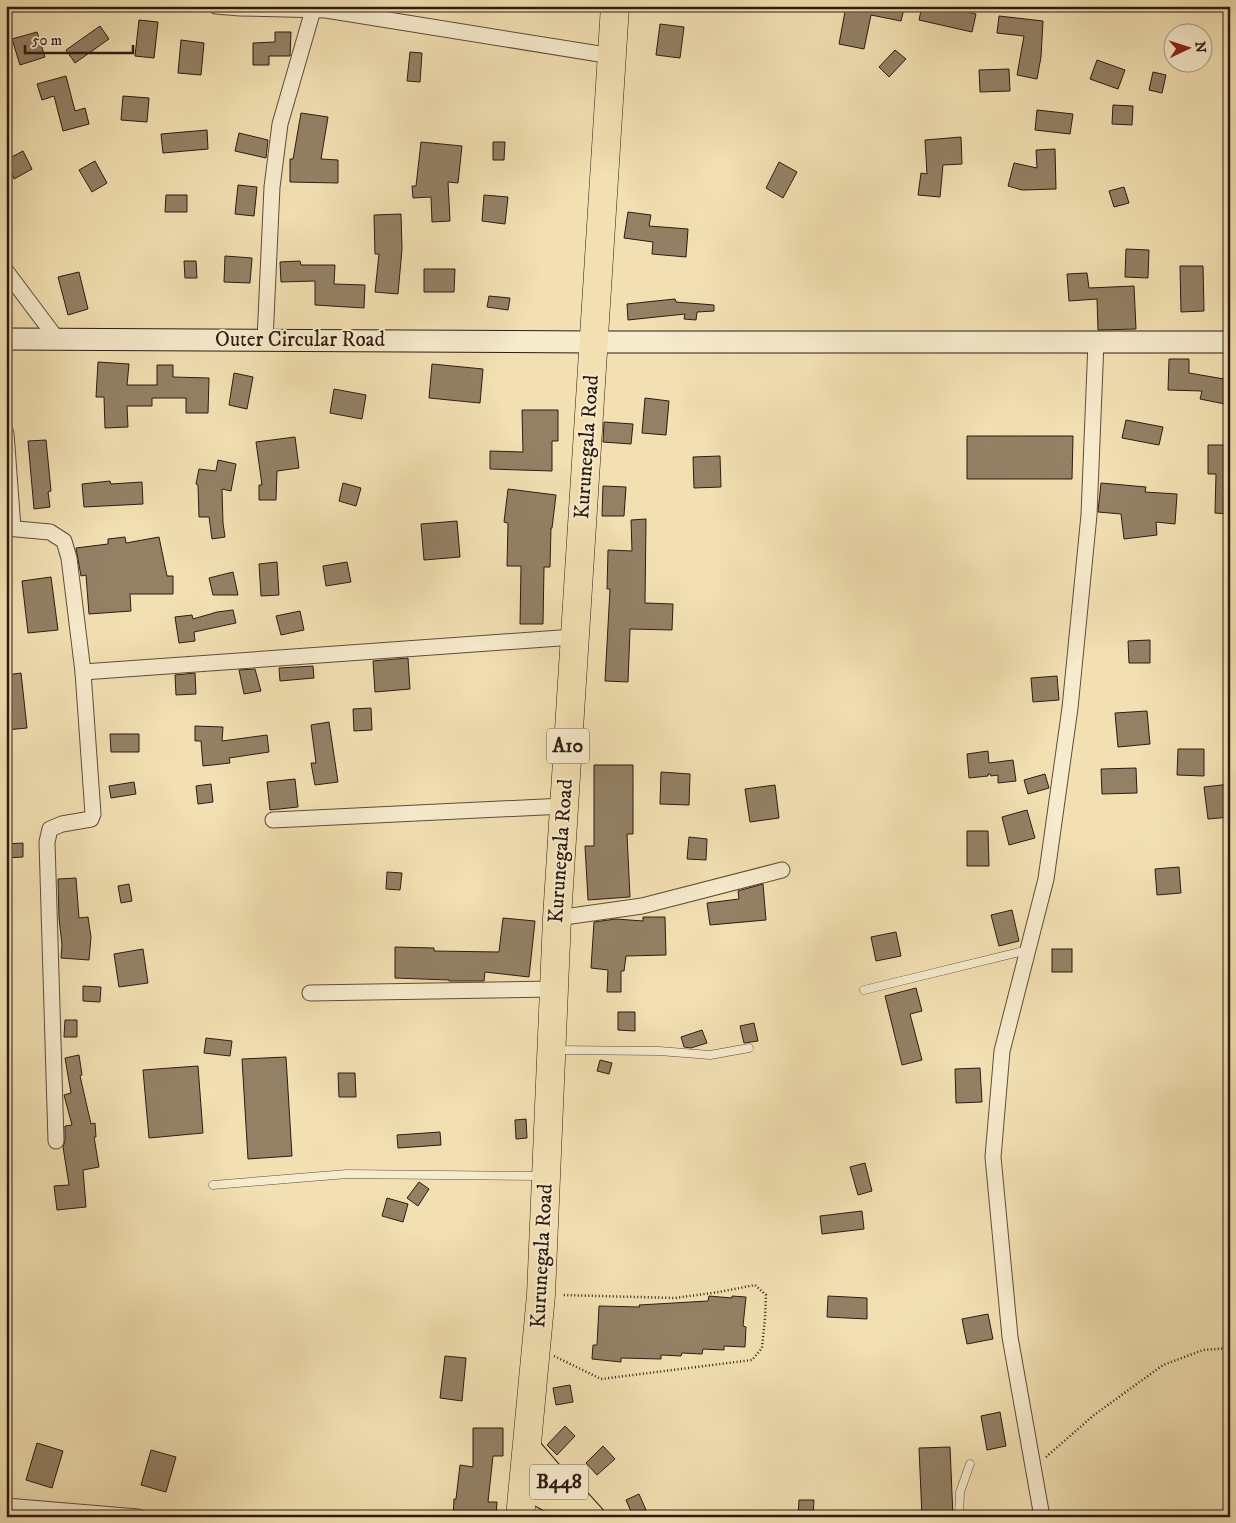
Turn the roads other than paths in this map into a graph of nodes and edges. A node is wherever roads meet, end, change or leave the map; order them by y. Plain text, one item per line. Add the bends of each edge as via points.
1 (216, 6) edge
2 (615, 6) edge
3 (313, 10) junction
4 (612, 56) junction
5 (6, 271) edge
6 (6, 339) edge
7 (57, 339) junction
8 (265, 340) junction
9 (593, 342) junction
10 (1096, 342) junction
11 (1230, 342) edge
12 (6, 432) edge
13 (10, 528) edge
14 (574, 637) junction
15 (83, 672) junction
16 (564, 806) junction
17 (273, 820) dead end
18 (782, 870) dead end
19 (557, 918) junction
20 (1028, 950) junction
21 (553, 989) junction
22 (864, 990) dead end
23 (310, 993) dead end
24 (749, 1048) dead end
25 (551, 1050) junction
26 (56, 1141) dead end
27 (546, 1176) junction
28 (213, 1185) dead end
29 (527, 1446) junction
30 (970, 1464) dead end
31 (524, 1486) junction
32 (6, 1506) edge
33 (138, 1517) edge
34 (520, 1517) edge
35 (574, 1517) edge
36 (593, 1517) edge
37 (959, 1517) edge
38 (1042, 1517) edge

1 - 3 street
2 - 4 highway, Kurunegala Road / A10
3 - 4 street
3 - 8 street via 280,124 272,187
4 - 9 highway, Kurunegala Road / A10
5 - 7 street
6 - 7 street, Outer Circular Road
7 - 8 street, Outer Circular Road
8 - 9 street, Outer Circular Road
9 - 10 street, Outer Circular Road
9 - 14 highway, Kurunegala Road / A10
10 - 11 street, Outer Circular Road
10 - 20 street via 1089,515 1070,708 1046,879
12 - 13 street
13 - 15 street via 50,532 64,541 69,558
14 - 15 street
14 - 16 highway, Kurunegala Road / A10
15 - 26 street via 93,814 90,818 50,829 48,842
16 - 17 street
16 - 19 highway, Kurunegala Road / A10
18 - 19 street via 642,906
19 - 21 highway, Kurunegala Road / A10
20 - 22 lane
20 - 38 street via 1002,1051 993,1156 1010,1337
21 - 23 street
21 - 25 highway, Kurunegala Road / A10
24 - 25 lane via 710,1055
25 - 27 highway, Kurunegala Road / A10
27 - 28 lane via 347,1174
27 - 29 highway, Kurunegala Road / A10 via 541,1295
29 - 31 highway, Kurunegala Road / A10
29 - 36 main road, B448
30 - 37 lane via 960,1492
31 - 34 highway, Kurunegala Road / A10
31 - 35 main road, B448 via 563,1507
32 - 33 street

